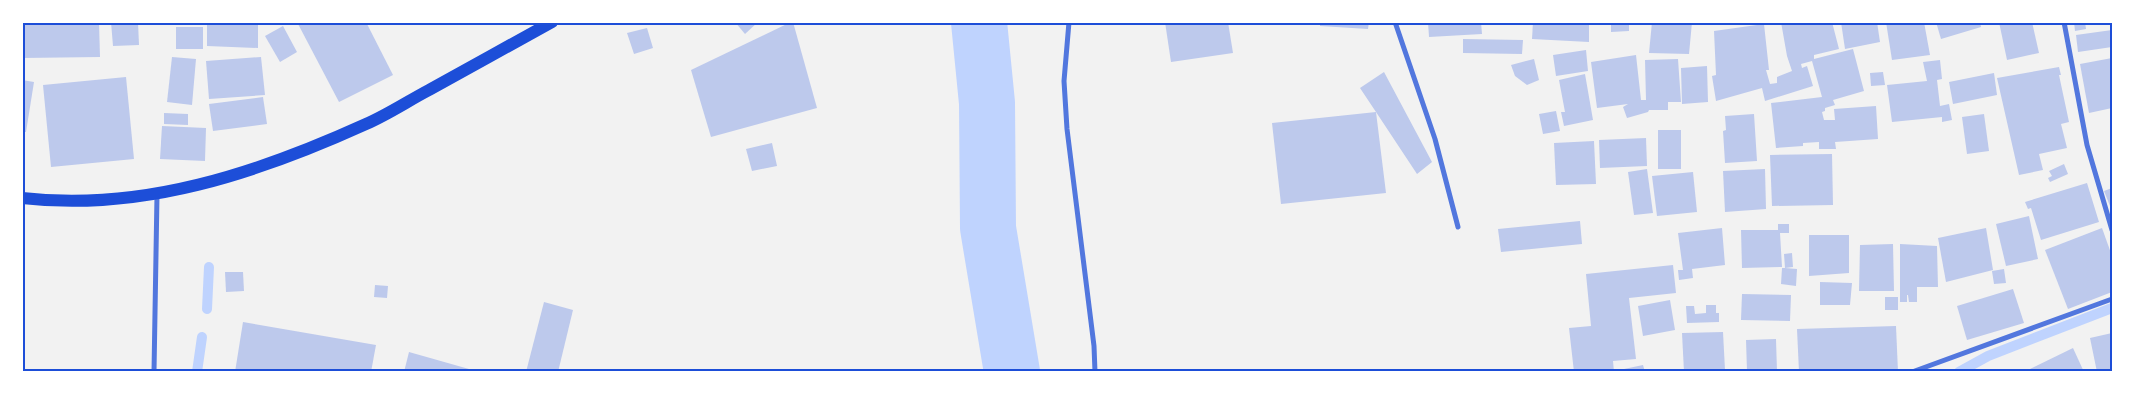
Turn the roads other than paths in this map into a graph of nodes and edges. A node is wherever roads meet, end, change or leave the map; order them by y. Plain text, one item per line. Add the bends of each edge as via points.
1 (552, 22) edge
2 (1069, 22) edge
3 (1394, 22) edge
4 (2064, 22) edge
5 (157, 194) junction
6 (22, 198) edge
7 (1458, 227) dead end
8 (2112, 230) edge
9 (2112, 299) edge
10 (154, 372) edge
11 (1094, 372) edge
12 (1912, 372) edge

1 - 5 main road via 367,124 213,183
2 - 11 street via 1064,81 1067,129 1094,346
3 - 7 street via 1435,139
4 - 8 street via 2087,145
5 - 6 main road via 107,201 54,202
5 - 10 street
9 - 12 street

